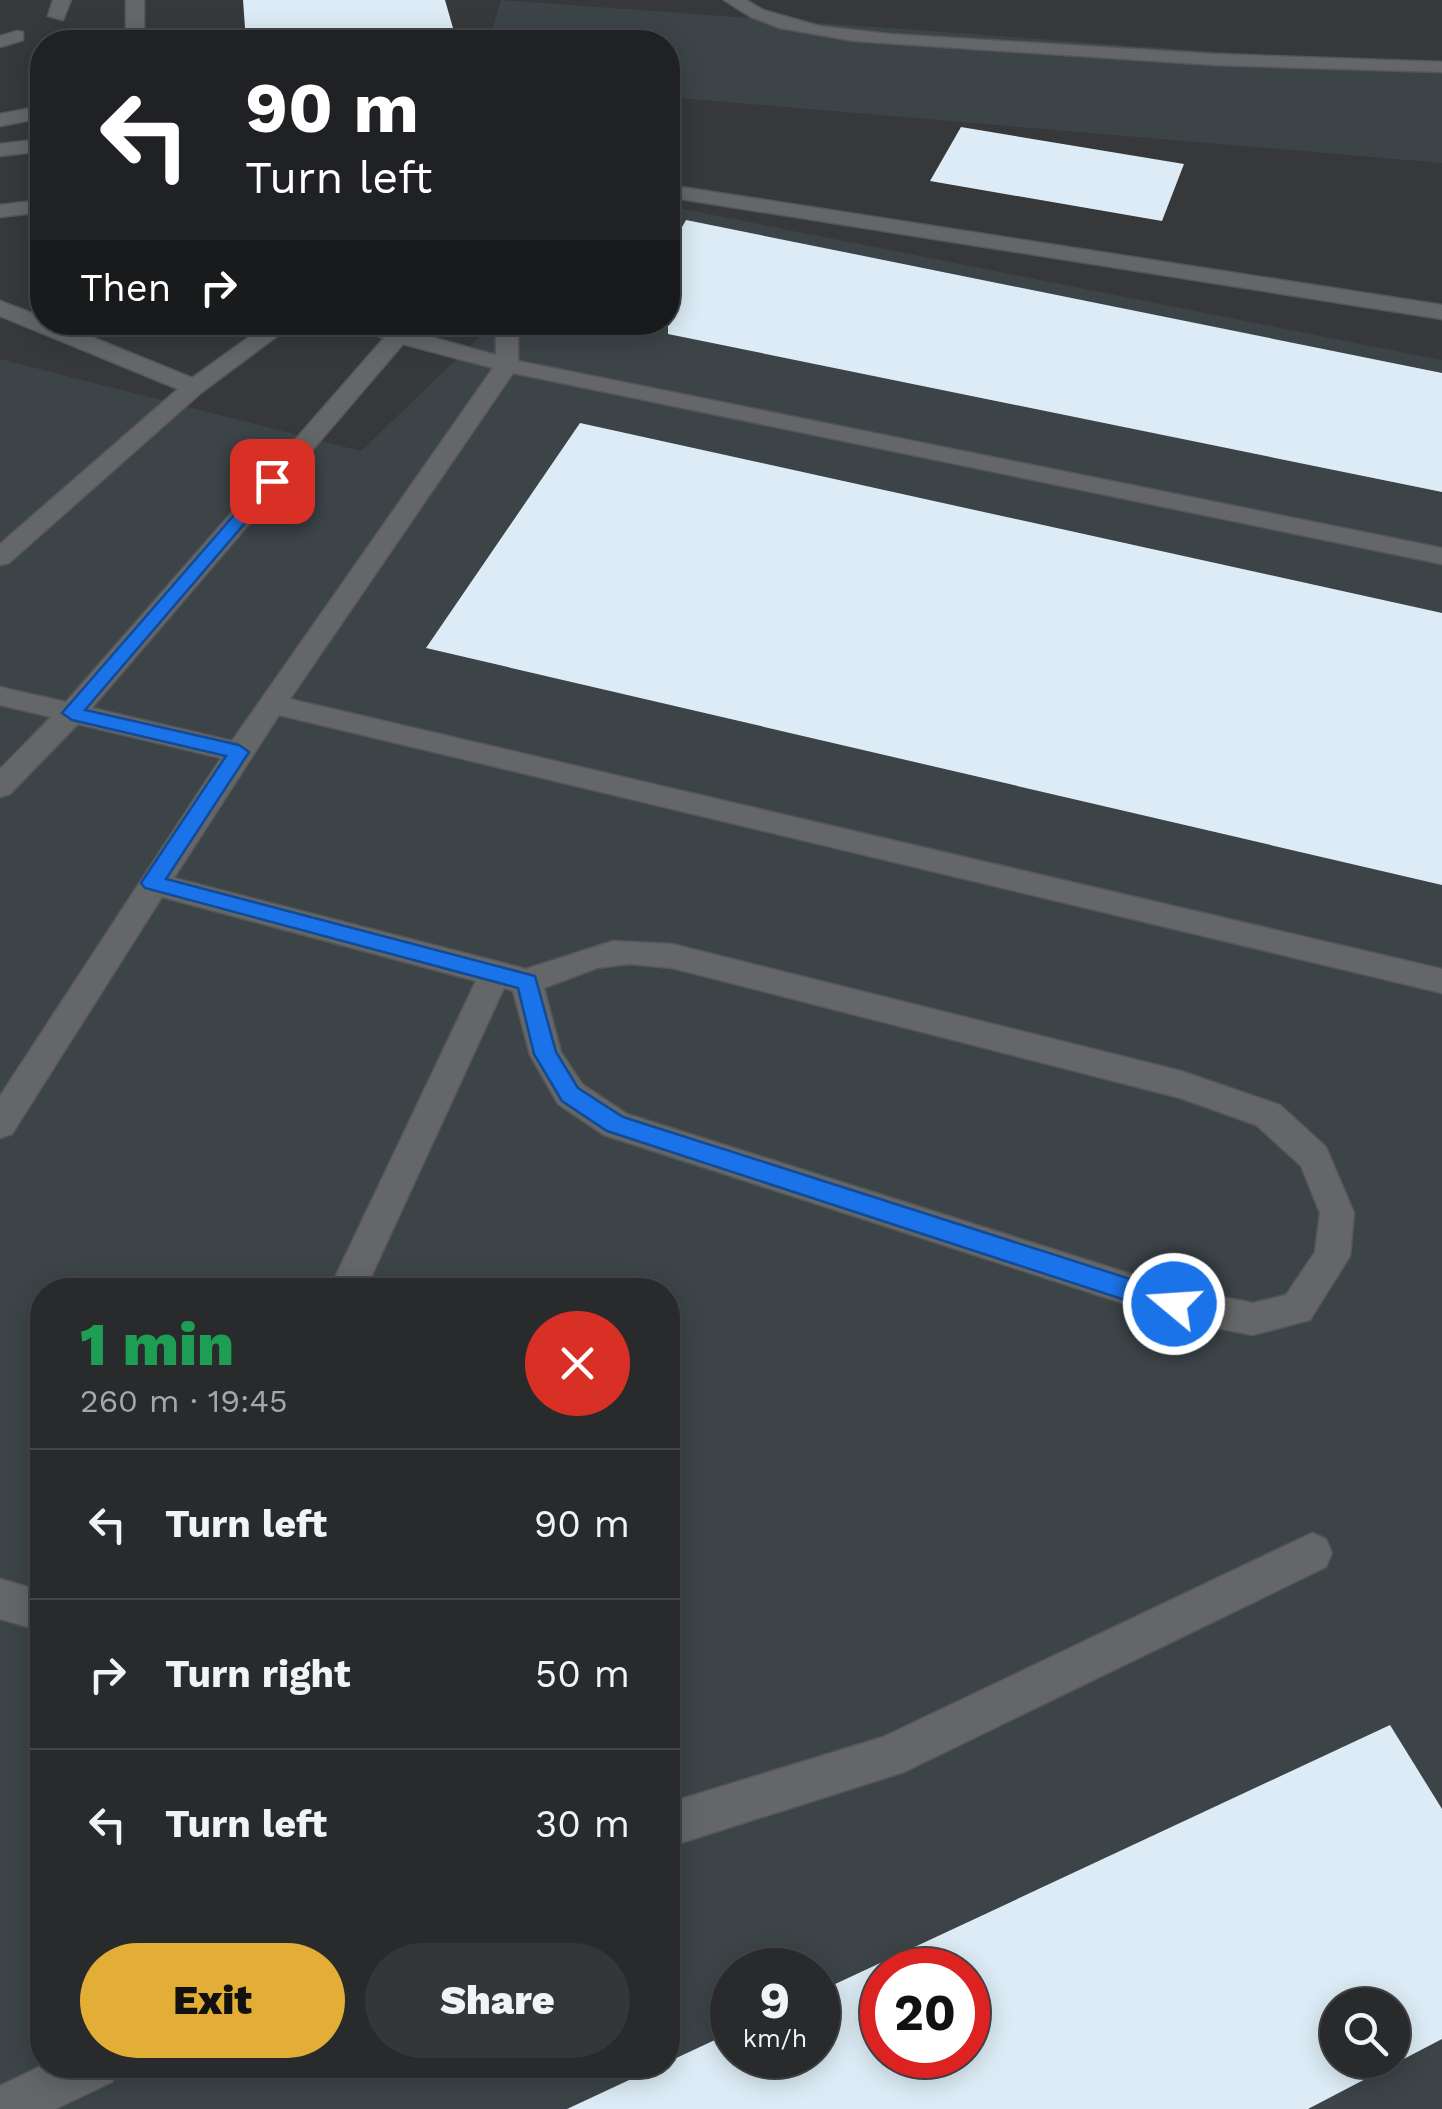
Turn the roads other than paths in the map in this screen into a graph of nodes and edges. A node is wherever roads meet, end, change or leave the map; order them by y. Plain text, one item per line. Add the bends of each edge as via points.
1 (134, 0) edge
2 (733, 0) edge
3 (135, 30) edge
4 (1442, 68) edge
5 (30, 114) edge
6 (0, 120) edge
7 (30, 147) edge
8 (0, 150) edge
9 (680, 194) edge
10 (30, 207) edge
11 (0, 211) edge
12 (0, 308) edge
13 (1442, 312) edge
14 (30, 320) edge
15 (68, 335) edge
16 (92, 335) edge
17 (267, 335) edge
18 (394, 335) edge
19 (507, 335) edge
20 (398, 336) junction
21 (83, 341) junction
22 (507, 365) junction
23 (194, 387) junction
24 (1442, 556) edge
25 (0, 557) edge
26 (0, 696) edge
27 (272, 704) junction
28 (72, 713) junction
29 (239, 752) junction
30 (0, 787) edge
31 (152, 883) junction
32 (511, 978) junction
33 (1442, 981) edge
34 (0, 1124) edge
35 (353, 1278) edge
36 (1312, 1553) dead end
37 (0, 1599) edge
38 (30, 1608) edge
39 (680, 1821) edge
40 (68, 2078) edge
41 (4, 2109) edge

1 - 3 lane
2 - 4 lane via 763,18 884,37 1257,63
5 - 6 lane
7 - 8 lane
9 - 13 lane
10 - 11 lane
12 - 14 lane
15 - 21 lane
16 - 21 lane
17 - 23 lane
18 - 20 lane
19 - 22 lane
20 - 22 lane
20 - 28 lane
21 - 23 lane
22 - 24 lane
22 - 27 lane
23 - 25 lane
26 - 28 lane
27 - 29 lane
27 - 33 lane
28 - 29 lane
28 - 30 lane
29 - 31 lane
31 - 32 lane
31 - 34 lane
32 - 32 lane via 570,1094 616,1124 1174,1304 1253,1319 1297,1308 1332,1256 1338,1214 1314,1156 1268,1115 1181,1085 629,948
32 - 35 lane
36 - 39 lane via 889,1757
37 - 38 lane
40 - 41 lane

